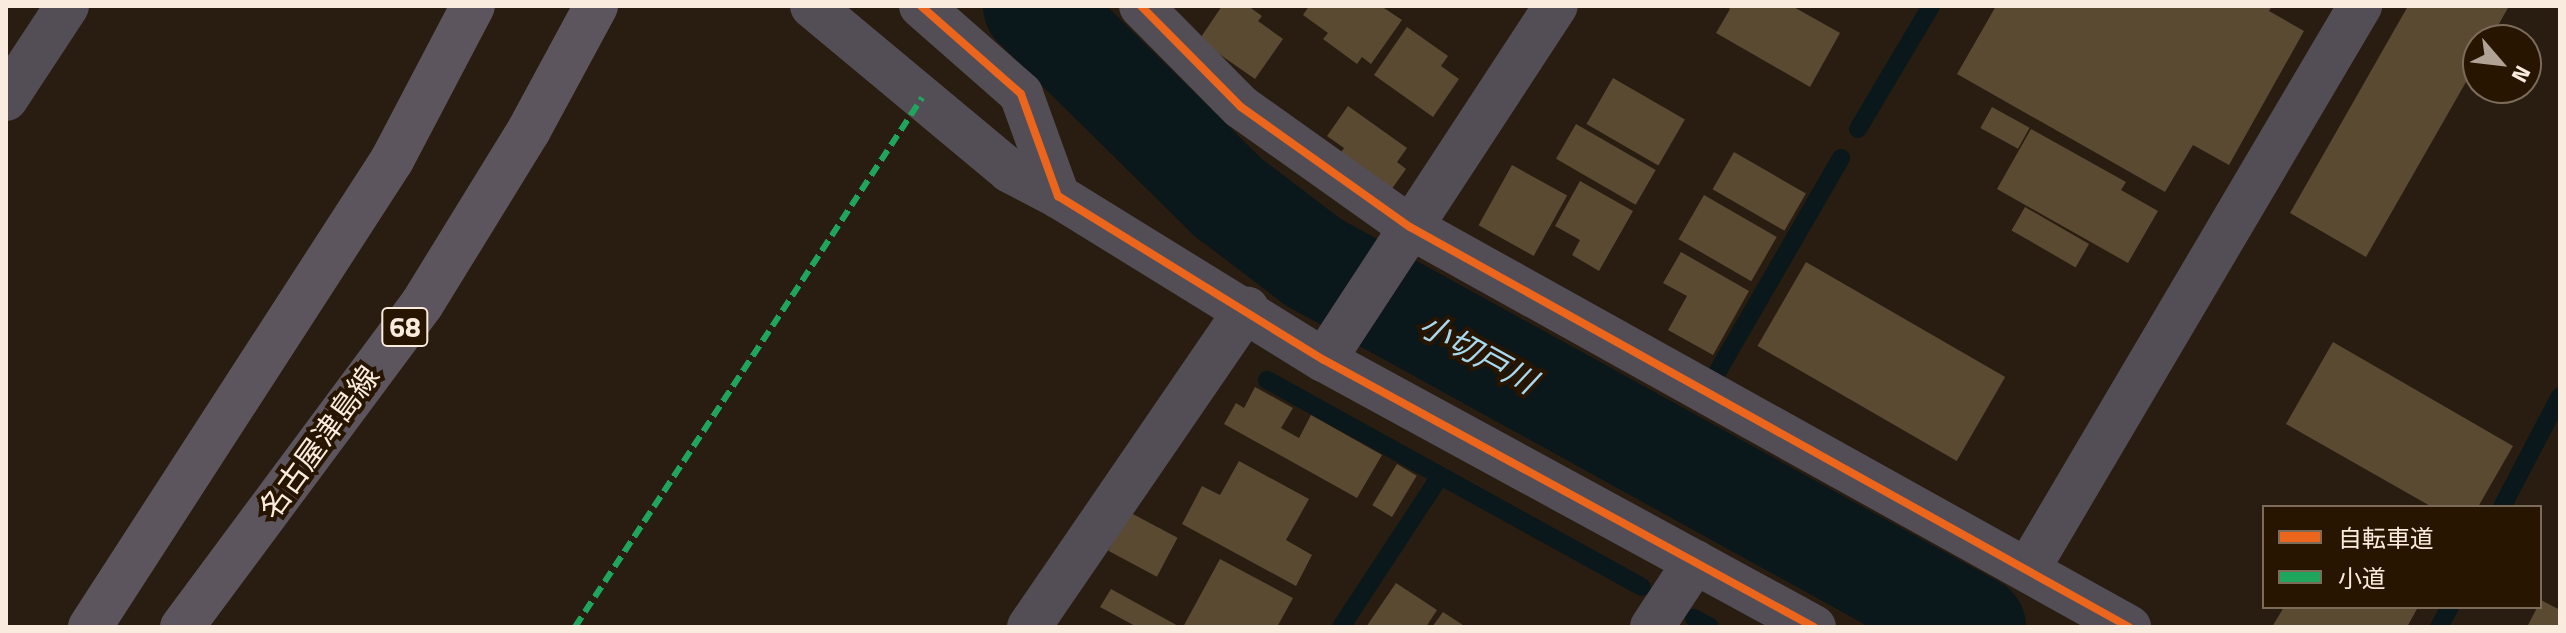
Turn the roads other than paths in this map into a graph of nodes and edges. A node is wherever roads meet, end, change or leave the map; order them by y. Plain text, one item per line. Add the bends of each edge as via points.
1 (67, 6) edge
2 (473, 6) edge
3 (596, 6) edge
4 (812, 6) edge
5 (921, 6) edge
6 (1141, 6) edge
7 (1556, 6) edge
8 (2360, 6) edge
9 (6, 99) edge
10 (1058, 196) junction
11 (1406, 234) junction
12 (1247, 309) junction
13 (1330, 351) junction
14 (1695, 562) junction
15 (2028, 569) junction
16 (90, 627) edge
17 (182, 627) edge
18 (1029, 627) edge
19 (1652, 627) edge
20 (1814, 627) edge
21 (2129, 627) edge

1 - 9 street
2 - 16 main road via 392,160
3 - 17 main road, 名古屋津島線 / 68 via 529,130 422,304
4 - 10 street via 1010,171
5 - 10 street via 1021,94
6 - 11 street via 1241,107
7 - 11 street
8 - 15 street
10 - 12 street
11 - 13 street
11 - 15 street
12 - 13 street
12 - 18 street
13 - 14 street
14 - 19 street
14 - 20 street
15 - 21 street

